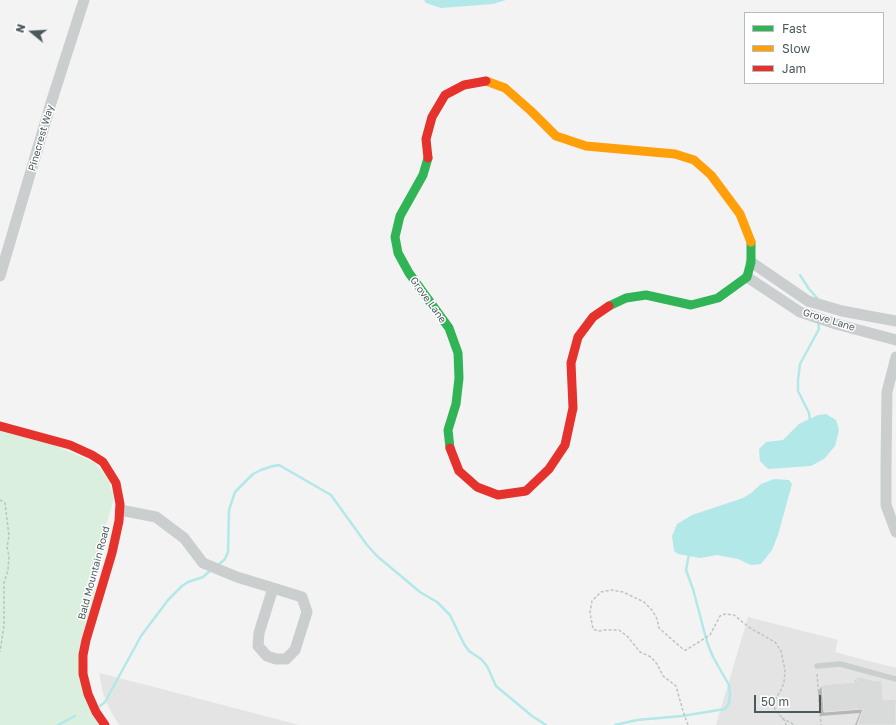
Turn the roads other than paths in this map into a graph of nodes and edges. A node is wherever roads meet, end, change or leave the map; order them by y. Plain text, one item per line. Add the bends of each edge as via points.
1 (84, 0) edge
2 (751, 262) junction
3 (0, 276) edge
4 (747, 277) junction
5 (896, 320) edge
6 (896, 340) edge
7 (896, 357) edge
8 (0, 426) edge
9 (120, 510) junction
10 (896, 532) edge
11 (273, 588) junction
12 (817, 666) road end
13 (896, 679) edge
14 (105, 725) edge

1 - 3 street, Pinecrest Way
2 - 4 street, Grove Lane
2 - 4 street, Grove Lane via 751,243 740,214 711,175 694,160 676,154 586,146 556,136 505,88 486,82 464,85 445,95 432,117 426,139 428,159 423,174 400,216 395,237 398,253 448,328 458,353 456,404 448,430 450,450 459,471 477,486 498,495 526,491 549,469 565,445 573,408 571,363 578,337 592,317 626,298 646,295 691,305 718,298
2 - 5 street, Grove Lane via 808,301 842,311
4 - 6 street, Grove Lane via 800,312
7 - 10 street via 887,392 886,504
8 - 9 street, Bald Mountain Road via 70,445 103,462 116,483
9 - 11 street via 156,517 184,538 203,563 237,578
9 - 14 street, Bald Mountain Road via 112,553 83,655 88,694
11 - 11 street via 259,633 258,646 267,656 286,659 295,650 306,612 302,597
12 - 13 lane via 840,664

